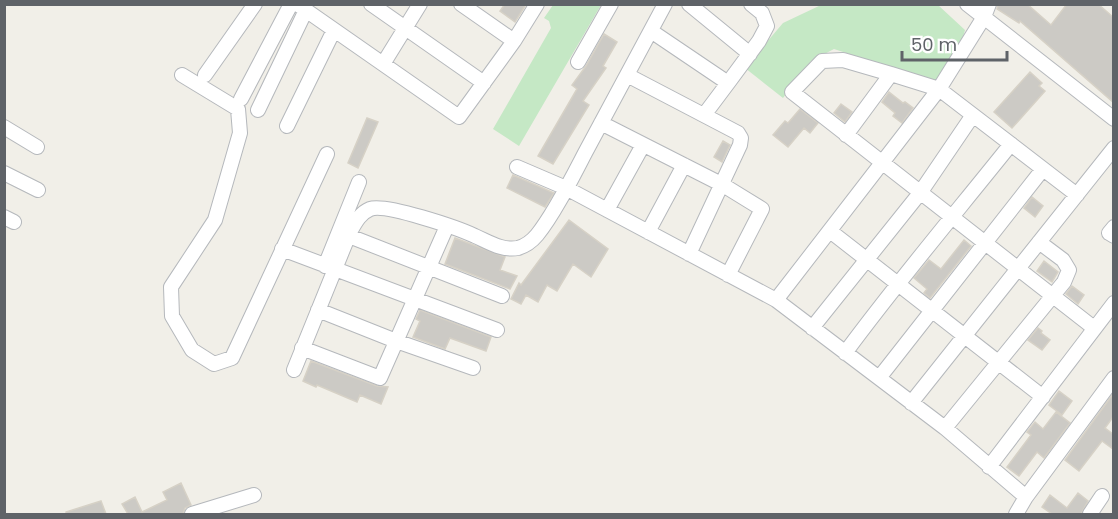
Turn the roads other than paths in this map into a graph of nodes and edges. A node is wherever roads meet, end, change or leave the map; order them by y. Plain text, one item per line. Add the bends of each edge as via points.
1 (255, 4) edge
2 (371, 4) edge
3 (420, 4) edge
4 (461, 4) edge
5 (611, 4) edge
6 (665, 4) edge
7 (689, 4) edge
8 (751, 4) edge
9 (967, 4) edge
10 (301, 6) edge
11 (534, 6) edge
12 (987, 11) edge
13 (405, 28) junction
14 (334, 30) junction
15 (651, 31) junction
16 (514, 41) junction
17 (750, 54) junction
18 (578, 62) dead end
19 (382, 64) junction
20 (891, 74) junction
21 (182, 75) dead end
22 (205, 75) dead end
23 (627, 75) junction
24 (484, 83) junction
25 (728, 83) junction
26 (939, 89) junction
27 (241, 99) dead end
28 (258, 110) dead end
29 (704, 115) junction
30 (973, 115) junction
31 (1113, 119) edge
32 (601, 123) junction
33 (287, 126) dead end
34 (4, 127) edge
35 (846, 135) junction
36 (1011, 144) junction
37 (644, 145) junction
38 (37, 147) dead end
39 (1113, 148) edge
40 (327, 154) dead end
41 (882, 163) junction
42 (684, 165) junction
43 (517, 167) dead end
44 (1043, 169) junction
45 (4, 173) edge
46 (359, 182) dead end
47 (723, 185) junction
48 (566, 188) junction
49 (38, 190) dead end
50 (920, 193) junction
51 (1077, 195) junction
52 (607, 210) junction
53 (952, 218) junction
54 (447, 226) junction
55 (1113, 227) edge
56 (830, 231) junction
57 (648, 232) junction
58 (349, 236) junction
59 (1113, 236) edge
60 (1039, 242) junction
61 (986, 244) junction
62 (282, 249) junction
63 (690, 254) junction
64 (865, 259) junction
65 (428, 267) junction
66 (330, 268) junction
67 (1018, 269) junction
68 (728, 275) junction
69 (897, 284) junction
70 (502, 296) dead end
71 (1052, 296) junction
72 (415, 298) junction
73 (776, 300) junction
74 (1113, 303) edge
75 (318, 310) junction
76 (932, 311) junction
77 (812, 327) junction
78 (1094, 328) junction
79 (496, 330) dead end
80 (965, 336) junction
81 (396, 341) junction
82 (303, 348) junction
83 (845, 353) junction
84 (998, 362) junction
85 (474, 368) dead end
86 (294, 370) dead end
87 (879, 378) junction
88 (1113, 378) edge
89 (1042, 397) junction
90 (911, 403) junction
91 (945, 428) junction
92 (989, 467) junction
93 (254, 495) dead end
94 (1102, 496) dead end
95 (1026, 497) junction
96 (192, 514) edge
97 (1016, 514) edge
98 (1090, 514) edge

1 - 22 street
2 - 13 street
3 - 13 street
4 - 16 street
5 - 18 street
6 - 15 street
7 - 17 street
8 - 17 street via 762,13 767,26
9 - 12 street
10 - 14 street
10 - 27 street
10 - 28 street
11 - 16 street
12 - 26 street
12 - 31 street
13 - 19 street
13 - 24 street
14 - 19 street
14 - 33 street
15 - 23 street
15 - 25 street
16 - 24 street
17 - 25 street
19 - 24 street via 459,117
20 - 26 street
20 - 35 street
20 - 35 street via 843,60 822,62 792,92
21 - 62 street via 238,109 240,133 215,220 171,287 172,316 192,350 213,364 232,357
23 - 29 street
23 - 32 street
25 - 29 street
26 - 30 street
26 - 41 street
29 - 47 street via 741,138
30 - 36 street
30 - 50 street
32 - 37 street
32 - 48 street
34 - 38 street
35 - 41 street
36 - 44 street
36 - 53 street
37 - 42 street
37 - 52 street
39 - 51 street
40 - 62 street
41 - 50 street
41 - 56 street
42 - 47 street
42 - 57 street
43 - 48 street
44 - 51 street
44 - 61 street
45 - 49 street
46 - 66 street
47 - 63 street
47 - 68 street via 762,210
48 - 52 street
48 - 54 street via 537,235 517,248 494,246
50 - 53 street
50 - 64 street
51 - 60 street
52 - 57 street
53 - 61 street
53 - 69 street
54 - 58 street via 388,208 371,208 357,218
54 - 65 street
55 - 59 street via 1109,233
56 - 64 street
56 - 73 street
57 - 63 street
58 - 65 street
58 - 66 street
60 - 67 street
60 - 71 street via 1064,260 1069,270
61 - 67 street
61 - 76 street
62 - 66 street
63 - 68 street
64 - 69 street
64 - 77 street
65 - 70 street
65 - 72 street
66 - 72 street
66 - 75 street
67 - 71 street
67 - 80 street
68 - 73 street
69 - 76 street
69 - 83 street
71 - 78 street
71 - 84 street
72 - 79 street
72 - 81 street
73 - 77 street
74 - 78 street
75 - 81 street
75 - 82 street
76 - 80 street
76 - 87 street
77 - 83 street
78 - 89 street
80 - 84 street
80 - 90 street
81 - 82 street via 380,378
81 - 85 street
82 - 86 street
83 - 87 street
84 - 89 street
84 - 91 street
87 - 90 street
88 - 95 street
89 - 92 street
90 - 91 street
91 - 92 street
92 - 95 street
93 - 96 street
94 - 98 street
95 - 97 street

